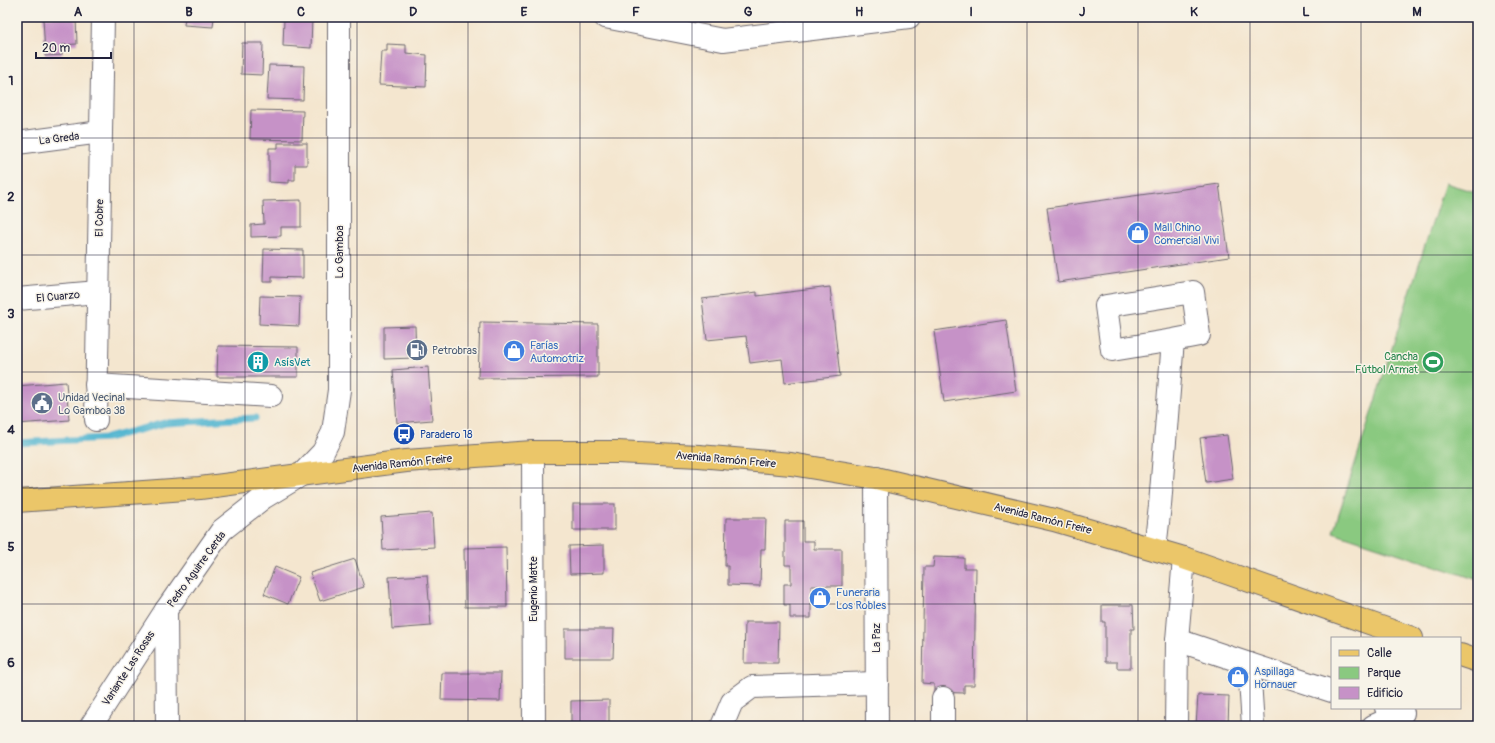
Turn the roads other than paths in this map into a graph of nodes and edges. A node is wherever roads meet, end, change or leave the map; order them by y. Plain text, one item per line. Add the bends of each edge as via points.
1 (103, 17) edge
2 (339, 17) edge
3 (605, 17) edge
4 (909, 17) edge
5 (700, 27) edge
6 (101, 132) junction
7 (17, 143) edge
8 (98, 292) junction
9 (17, 299) edge
10 (1173, 340) dead end
11 (96, 385) junction
12 (271, 396) dead end
13 (96, 420) dead end
14 (533, 452) junction
15 (301, 475) junction
16 (876, 478) junction
17 (17, 501) edge
18 (1155, 549) junction
19 (1184, 558) junction
20 (166, 610) junction
21 (1409, 637) edge
22 (1177, 640) junction
23 (1461, 655) edge
24 (1478, 661) edge
25 (1249, 664) junction
26 (877, 683) junction
27 (1331, 691) edge
28 (943, 698) dead end
29 (1389, 709) edge
30 (90, 726) edge
31 (167, 726) edge
32 (534, 726) edge
33 (722, 726) edge
34 (877, 726) edge
35 (943, 726) edge
36 (1176, 726) edge
37 (1253, 726) edge
38 (1373, 726) edge

1 - 6 street, El Cobre
2 - 15 street, Lo Gamboa via 339,390 334,432 323,452
3 - 5 street
4 - 5 street via 723,40
6 - 7 street, La Greda
6 - 8 street, El Cobre
8 - 9 street, El Cuarzo
8 - 11 street, El Cobre
10 - 18 street
11 - 12 street
11 - 13 street, El Cobre
14 - 15 main road, Avenida Ramón Freire via 414,460
14 - 16 main road, Avenida Ramón Freire via 617,452 699,456 791,464
14 - 32 street, Eugenio Matte
15 - 17 main road, Avenida Ramón Freire via 200,488
15 - 20 street, Pedro Aguirre Cerda via 263,498 222,530
16 - 18 main road, Avenida Ramón Freire via 1054,520
16 - 26 street, La Paz
18 - 19 main road, Avenida Ramón Freire
19 - 21 main road, Avenida Ramón Freire
19 - 22 street
20 - 30 street, Variante Las Rosas
20 - 31 street, Pedro Aguirre Cerda
22 - 25 street
22 - 36 street
23 - 24 main road
25 - 27 street
25 - 37 street
26 - 33 street via 752,687 732,702
26 - 34 street, La Paz
28 - 35 street
29 - 38 street via 1403,713

